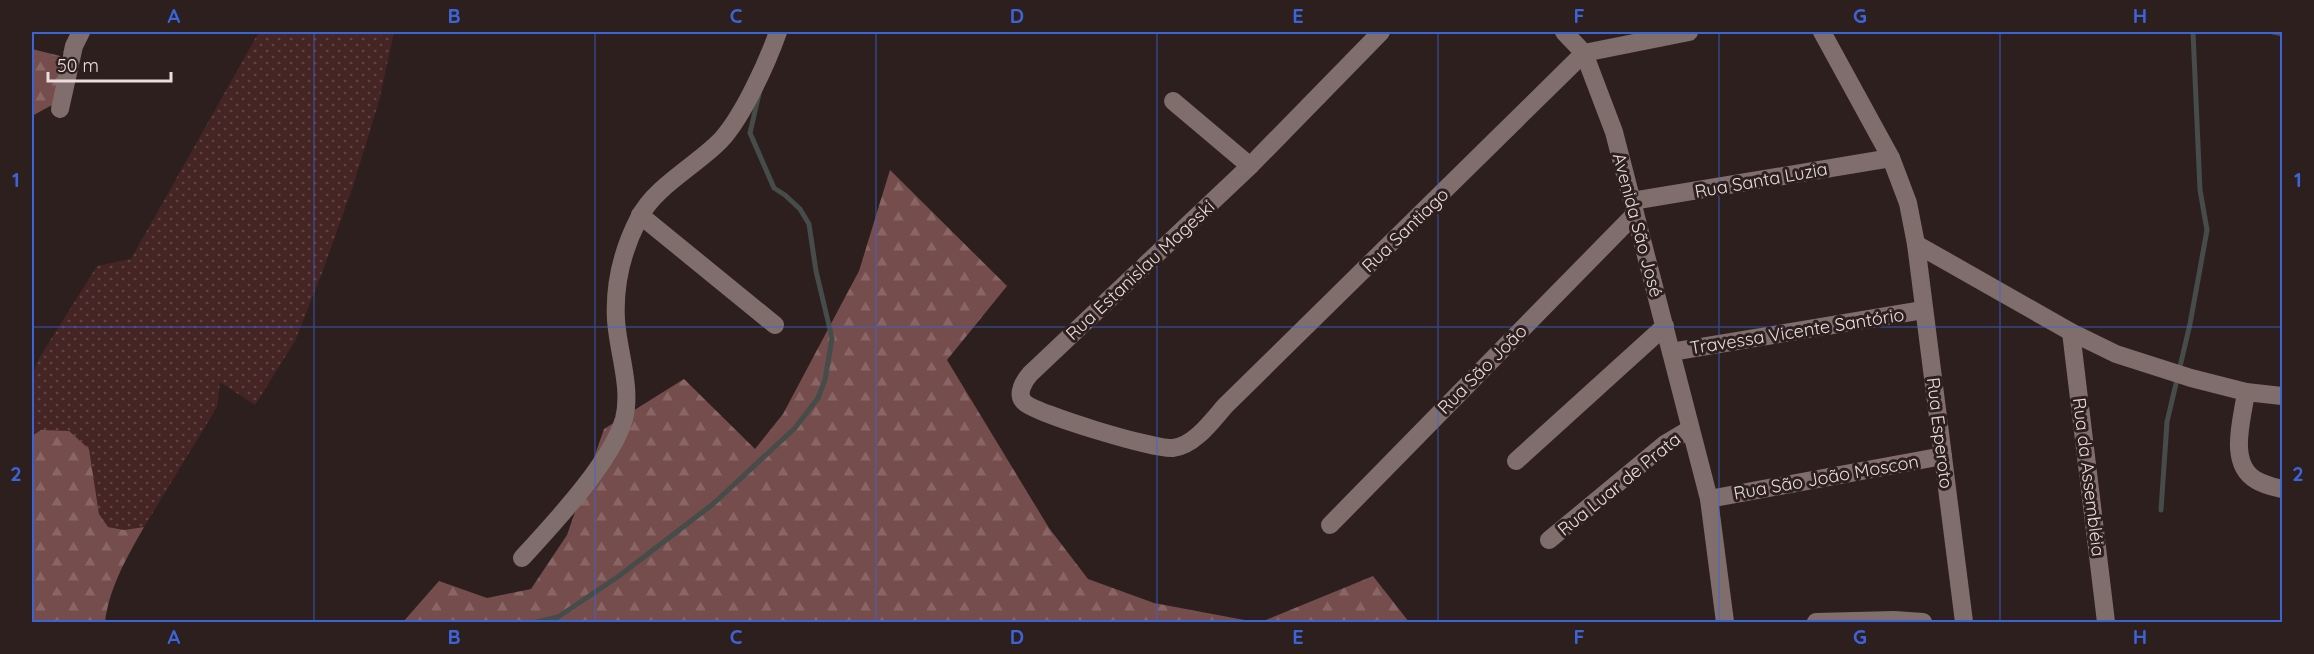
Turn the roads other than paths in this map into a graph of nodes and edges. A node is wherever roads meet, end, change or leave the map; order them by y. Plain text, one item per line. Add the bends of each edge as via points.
1 (81, 32) edge
2 (778, 32) edge
3 (1382, 32) edge
4 (1689, 32) edge
5 (1822, 32) edge
6 (1571, 34) edge
7 (1584, 53) junction
8 (1173, 101) dead end
9 (60, 109) dead end
10 (1891, 158) junction
11 (1250, 166) junction
12 (1633, 208) junction
13 (640, 215) junction
14 (1916, 244) junction
15 (1923, 310) junction
16 (776, 325) dead end
17 (1665, 326) junction
18 (2071, 333) junction
19 (1671, 352) junction
20 (2246, 392) junction
21 (2283, 396) edge
22 (1690, 429) junction
23 (1173, 448) joint
24 (1942, 456) junction
25 (1516, 461) dead end
26 (2283, 489) edge
27 (1709, 499) junction
28 (1330, 525) dead end
29 (1549, 540) dead end
30 (522, 558) dead end
31 (1725, 622) edge
32 (1821, 622) edge
33 (1923, 622) edge
34 (1964, 622) edge
35 (2106, 622) edge

1 - 9 street
2 - 13 street via 737,119 720,141
3 - 11 street, Rua Estanislau Mageski
4 - 7 street
5 - 10 street, Rua Esperoto
6 - 7 street, Avenida São José
7 - 12 street, Avenida São José via 1614,132
7 - 23 street, Rua Santiago via 1205,429
8 - 11 street
10 - 12 street, Rua Santa Luzia
10 - 14 street, Rua Esperoto via 1908,203
11 - 23 street, Rua Estanislau Mageski via 1024,381 1021,396 1031,407 1135,442
12 - 17 street, Avenida São José
12 - 28 street, Rua São João
13 - 16 street
13 - 30 street via 628,243 616,295 625,381 624,417 612,447
14 - 15 street, Rua Esperoto
14 - 18 street
15 - 19 street, Travessa Vicente Santório
15 - 24 street, Rua Esperoto
17 - 19 street, Avenida São José
17 - 25 street
18 - 20 street via 2116,354
18 - 35 street, Rua da Assembléia
19 - 22 street, Avenida São José
20 - 21 street
20 - 26 street via 2241,462 2255,480
22 - 27 street, Avenida São José
22 - 29 street, Rua Luar de Prata via 1665,444
24 - 27 street, Rua São João Moscon
24 - 34 street, Rua Esperoto
27 - 31 street, Avenida São José
32 - 33 street

